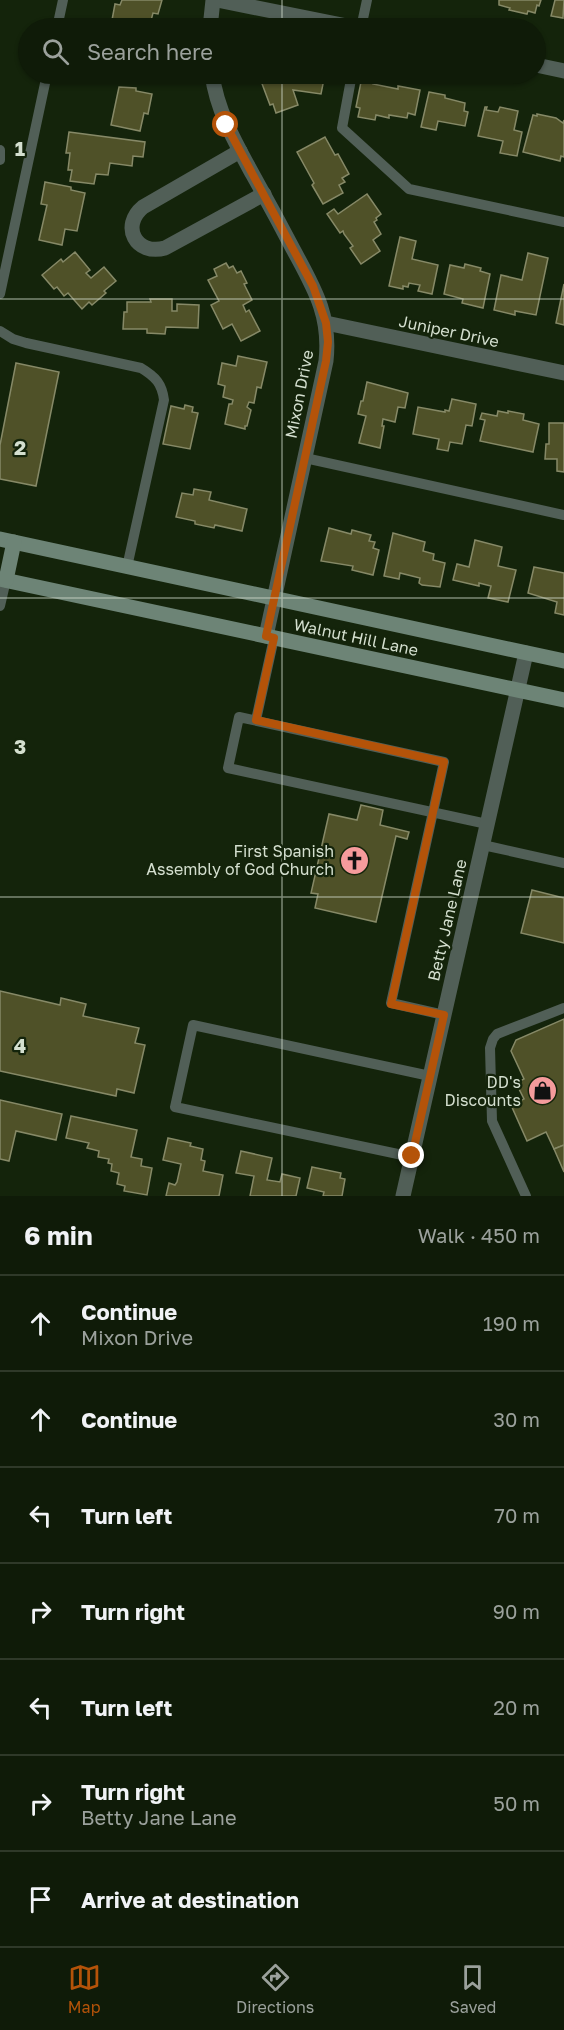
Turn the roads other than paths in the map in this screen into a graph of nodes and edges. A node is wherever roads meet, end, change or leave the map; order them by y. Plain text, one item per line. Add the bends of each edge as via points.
1 (63, 0) edge
2 (215, 0) edge
3 (367, 0) edge
4 (59, 18) edge
5 (212, 18) edge
6 (308, 18) edge
7 (362, 18) edge
8 (546, 67) edge
9 (564, 71) edge
10 (45, 84) edge
11 (214, 84) edge
12 (350, 84) edge
13 (0, 150) edge
14 (240, 151) junction
15 (0, 160) edge
16 (264, 194) junction
17 (564, 222) edge
18 (0, 294) edge
19 (326, 323) junction
20 (0, 331) edge
21 (564, 373) edge
22 (305, 458) junction
23 (564, 515) edge
24 (7, 541) edge
25 (127, 567) junction
26 (3, 579) edge
27 (274, 599) junction
28 (0, 606) edge
29 (270, 637) junction
30 (526, 653) junction
31 (564, 661) edge
32 (518, 690) junction
33 (564, 700) edge
34 (256, 720) junction
35 (433, 813) junction
36 (488, 824) junction
37 (483, 845) junction
38 (564, 863) edge
39 (564, 1008) edge
40 (444, 1015) junction
41 (430, 1076) junction
42 (412, 1156) junction
43 (403, 1196) edge
44 (526, 1196) edge

1 - 4 lane
2 - 5 street
2 - 6 street
3 - 7 lane
8 - 9 street
10 - 18 lane
11 - 14 street, Mixon Drive via 226,125
12 - 17 lane via 342,128 409,189
13 - 15 lane
14 - 16 street, Mixon Drive
14 - 16 street via 143,207 133,219 133,234 142,246 165,248
16 - 19 street, Mixon Drive via 313,286
19 - 21 street, Juniper Drive
19 - 22 street, Mixon Drive via 326,361
20 - 25 lane via 26,343 141,368 162,387 164,400
22 - 23 lane
22 - 27 street, Mixon Drive
24 - 25 main road, Walnut Hill Lane
24 - 26 main road
25 - 27 main road, Walnut Hill Lane
26 - 28 lane
26 - 29 main road, Walnut Hill Lane
27 - 29 street, Mixon Drive
27 - 30 main road, Walnut Hill Lane
29 - 32 main road, Walnut Hill Lane
29 - 34 lane
30 - 31 main road, Walnut Hill Lane
30 - 32 street, Betty Jane Lane
32 - 33 main road, Walnut Hill Lane
32 - 36 street, Betty Jane Lane
34 - 35 lane via 444,762
34 - 35 lane via 239,717 228,768
35 - 36 lane
35 - 40 lane via 391,1004
36 - 37 street, Betty Jane Lane
37 - 38 lane
37 - 40 street, Betty Jane Lane
39 - 44 lane via 497,1035 490,1048 492,1121
40 - 41 street, Betty Jane Lane
41 - 42 street, Betty Jane Lane
41 - 42 lane via 193,1025 176,1107
42 - 43 street, Betty Jane Lane

